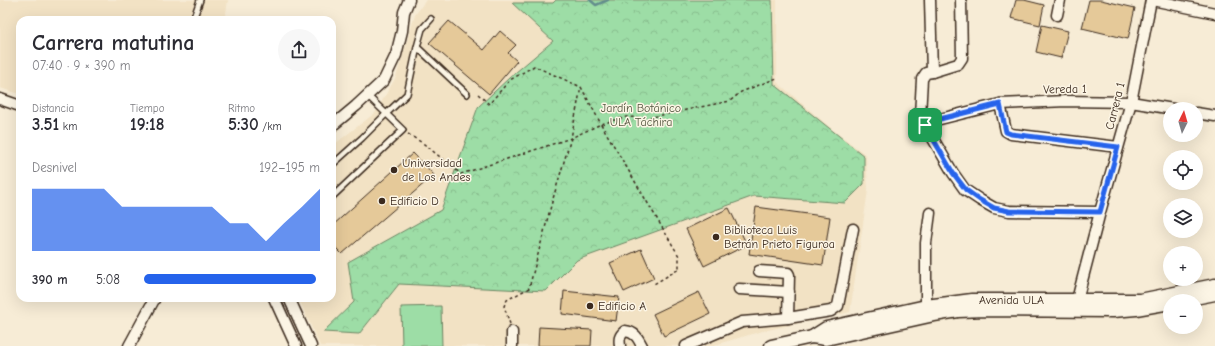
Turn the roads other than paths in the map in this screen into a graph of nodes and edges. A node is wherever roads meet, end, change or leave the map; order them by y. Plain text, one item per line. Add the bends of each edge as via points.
1 (200, 0) edge
2 (409, 0) edge
3 (930, 0) edge
4 (962, 0) edge
5 (1060, 0) edge
6 (1151, 0) edge
7 (1215, 13) edge
8 (1057, 15) dead end
9 (194, 16) edge
10 (432, 19) dead end
11 (417, 47) junction
12 (932, 72) junction
13 (467, 94) dead end
14 (368, 96) junction
15 (0, 99) edge
16 (1131, 102) junction
17 (1000, 104) junction
18 (16, 105) edge
19 (1163, 107) edge
20 (386, 114) junction
21 (1203, 114) edge
22 (1215, 116) edge
23 (336, 123) edge
24 (925, 125) junction
25 (1118, 147) junction
26 (336, 161) edge
27 (336, 193) edge
28 (1100, 212) junction
29 (930, 213) dead end
30 (853, 229) dead end
31 (759, 271) dead end
32 (1215, 285) edge
33 (739, 289) dead end
34 (788, 292) junction
35 (1215, 294) edge
36 (1203, 296) edge
37 (153, 302) edge
38 (276, 302) edge
39 (291, 302) edge
40 (1163, 304) edge
41 (1077, 305) junction
42 (926, 306) junction
43 (788, 318) junction
44 (512, 332) road end
45 (812, 337) junction
46 (129, 346) edge
47 (296, 346) edge
48 (311, 346) edge
49 (512, 346) edge
50 (620, 346) edge
51 (642, 346) edge
52 (686, 346) edge
53 (771, 346) edge

1 - 9 lane
2 - 14 street via 404,12 396,55 384,80
3 - 12 street
4 - 12 street via 962,58 958,64
5 - 8 street
6 - 7 street
6 - 16 street, Carrera 1
10 - 11 lane via 422,29
11 - 13 lane
11 - 20 lane via 407,94
12 - 24 street via 926,73 922,79 920,116
14 - 20 lane
14 - 23 street
15 - 18 street
16 - 17 street, Vereda 1
16 - 19 street, Vereda 1
16 - 25 street, Carrera 1
17 - 24 street, Vereda 1
17 - 25 street via 1006,132 1011,134
20 - 26 lane
20 - 27 lane via 403,130
21 - 22 street
24 - 28 street via 966,190 994,208 1009,211
25 - 28 street, Carrera 1
28 - 41 street, Carrera 1
29 - 42 street via 926,243
30 - 43 street via 838,306 831,311
31 - 34 street via 788,273
32 - 41 street, Avenida ULA via 1140,300
33 - 34 street
34 - 43 street
35 - 36 street
37 - 46 street
38 - 47 street
39 - 48 street
40 - 41 street, Avenida ULA via 1113,311
41 - 42 street, Avenida ULA via 972,300
41 - 45 street, Avenida ULA via 958,311 826,339
42 - 45 street, Avenida ULA via 826,328
43 - 52 street via 742,322
44 - 49 street
45 - 53 street, Avenida ULA
50 - 51 street via 620,335 625,331 633,333

